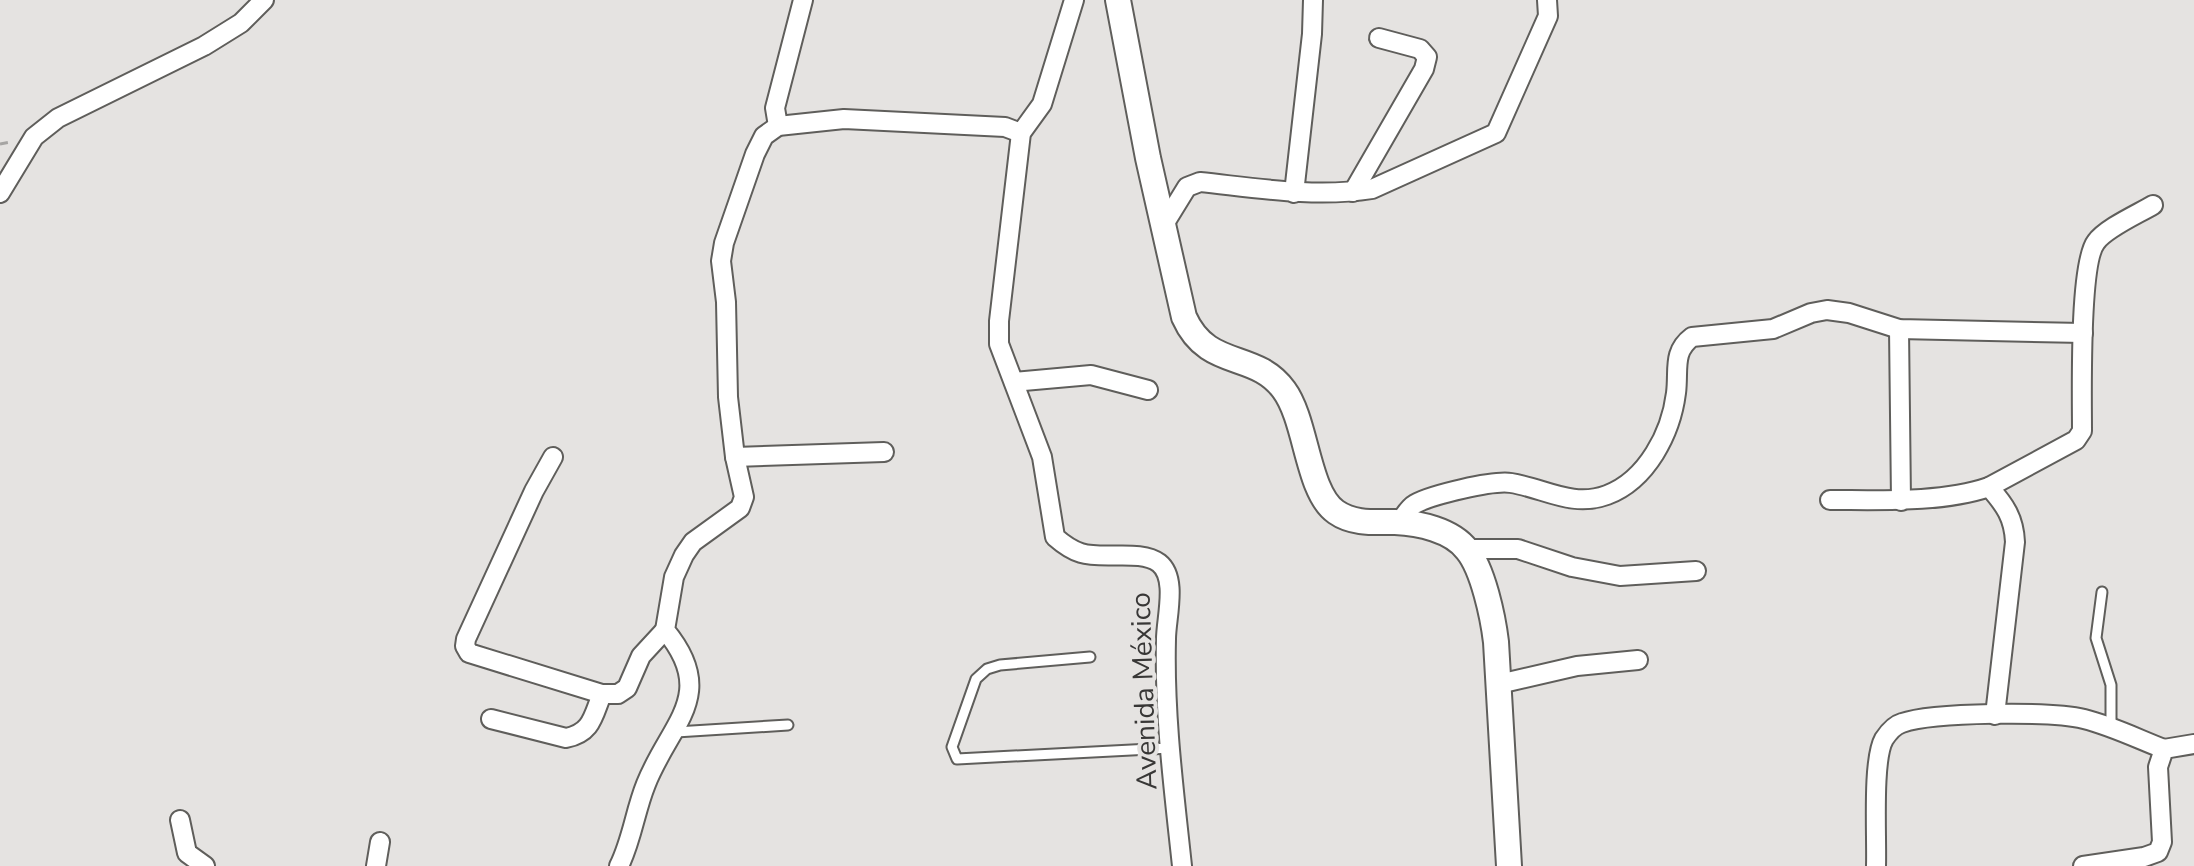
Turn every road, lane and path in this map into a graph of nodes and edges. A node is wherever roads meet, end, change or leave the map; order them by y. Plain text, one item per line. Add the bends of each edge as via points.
1 (264, 0) edge
2 (803, 0) edge
3 (1074, 0) edge
4 (1118, 0) edge
5 (1313, 0) edge
6 (1547, 0) edge
7 (1379, 38) dead end
8 (778, 126) junction
9 (1021, 133) junction
10 (1353, 192) junction
11 (0, 193) edge
12 (1294, 193) junction
13 (2153, 205) dead end
14 (1163, 226) junction
15 (1899, 329) junction
16 (2083, 333) junction
17 (1014, 382) junction
18 (1148, 390) dead end
19 (884, 452) dead end
20 (553, 457) dead end
21 (735, 457) junction
22 (1989, 487) junction
23 (1830, 500) dead end
24 (1901, 501) junction
25 (1400, 522) junction
26 (1467, 549) junction
27 (1696, 571) dead end
28 (2102, 592) dead end
29 (665, 630) junction
30 (1090, 657) dead end
31 (1638, 660) dead end
32 (1499, 684) junction
33 (602, 694) junction
34 (1995, 715) junction
35 (491, 719) dead end
36 (788, 725) dead end
37 (2111, 727) junction
38 (676, 732) junction
39 (2194, 744) edge
40 (1170, 748) junction
41 (2164, 749) junction
42 (180, 820) dead end
43 (380, 842) dead end
44 (205, 866) edge
45 (376, 866) edge
46 (619, 866) edge
47 (1182, 866) edge
48 (1509, 866) edge
49 (1876, 866) edge
50 (2083, 866) edge

1 - 11 street via 241,23 204,46 58,118 34,137
2 - 8 street via 775,108
3 - 9 street, Avenida México via 1042,104
4 - 14 street
5 - 12 street
6 - 10 street via 1548,16 1496,133 1372,189
7 - 10 street via 1420,49 1427,57
8 - 9 street via 844,119 1005,127
8 - 21 street via 764,136 755,154 721,261
9 - 17 street, Avenida México via 999,321 999,344
10 - 12 street
12 - 14 street via 1200,182 1187,187
13 - 16 street via 2098,238 2089,254
14 - 25 street via 1191,333 1209,350 1263,372 1285,391 1325,502 1350,520
15 - 16 street
15 - 24 street
15 - 25 street via 1827,310 1773,329 1692,337 1678,353 1672,412 1660,445 1634,479 1617,490 1587,500 1569,499 1498,483 1426,499 1412,505
16 - 22 street via 2082,431 2076,440
17 - 18 street via 1091,375
17 - 40 street, Avenida México via 1042,457 1055,537 1078,553 1142,556 1166,570
19 - 21 street
20 - 33 street via 465,646 483,659
21 - 29 street via 744,497 740,508 693,542 684,555 674,577
22 - 24 street
22 - 34 street via 2012,516 2015,542
23 - 24 street
25 - 26 street via 1442,532
26 - 27 street via 1518,549 1620,576
26 - 32 street via 1493,615
28 - 37 lane via 2096,638 2111,685
29 - 33 street via 641,656 627,688
29 - 38 street via 679,646 690,674
30 - 40 lane via 987,669 976,679 952,747 954,755 957,759
31 - 32 street via 1577,666
32 - 48 street
33 - 35 street via 578,736 566,738
34 - 37 street via 2081,718
34 - 49 street via 1924,718 1898,724 1885,738 1877,758
36 - 38 lane
37 - 41 street
38 - 46 street via 648,779
39 - 41 street
40 - 47 street, Avenida México
41 - 50 street via 2158,767 2158,852
42 - 44 street via 187,853
43 - 45 street

